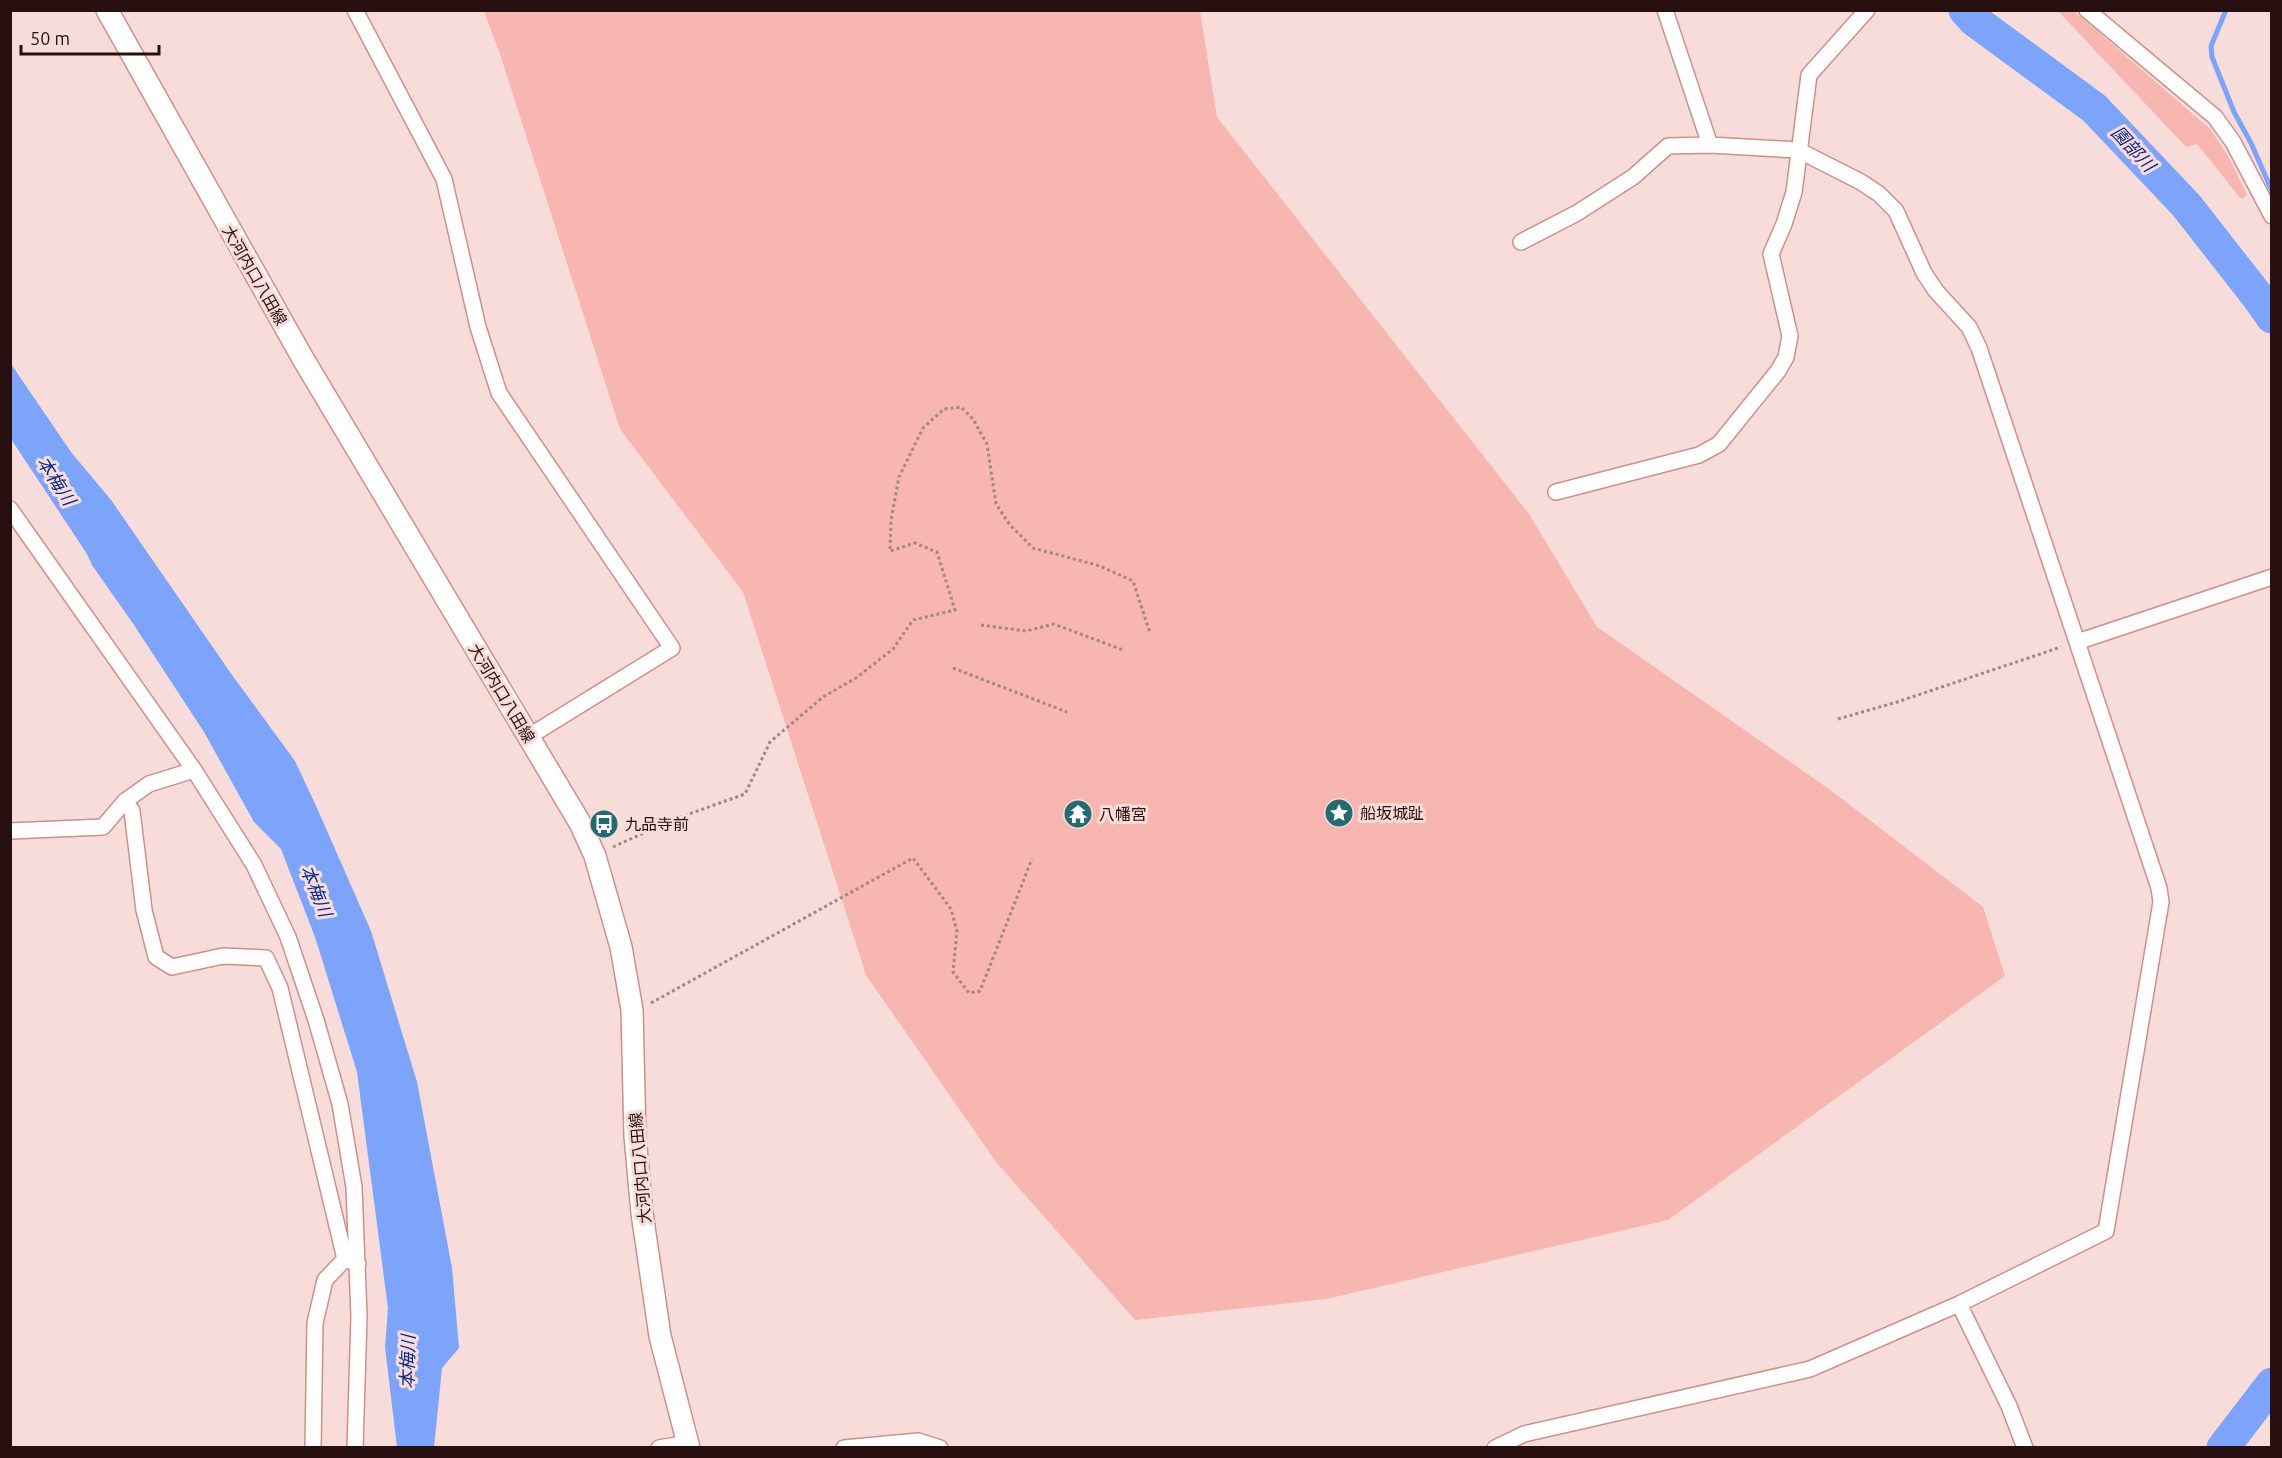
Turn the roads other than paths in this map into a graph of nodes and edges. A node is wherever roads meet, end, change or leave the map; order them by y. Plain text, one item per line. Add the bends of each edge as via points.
1 (355, 10) edge
2 (1665, 10) edge
3 (1867, 10) edge
4 (2087, 10) edge
5 (112, 12) edge
6 (1710, 145) junction
7 (1798, 150) junction
8 (2271, 216) edge
9 (1521, 242) dead end
10 (1556, 492) dead end
11 (10, 509) edge
12 (2271, 577) edge
13 (2077, 642) junction
14 (528, 737) junction
15 (194, 770) junction
16 (125, 801) junction
17 (10, 831) edge
18 (351, 1262) junction
19 (1959, 1304) junction
20 (688, 1445) edge
21 (313, 1448) edge
22 (355, 1448) edge
23 (659, 1448) edge
24 (844, 1448) edge
25 (940, 1448) edge
26 (1495, 1448) edge
27 (2025, 1448) edge

1 - 14 street via 444,179 478,327 499,393 672,648
2 - 6 street
3 - 7 street via 1809,75
4 - 8 street via 2215,117 2233,142
5 - 14 main road, 大河内口八田線 via 296,347
6 - 7 street
6 - 9 street via 1668,146 1633,177 1577,213
7 - 10 street via 1794,192 1771,254 1790,336 1786,357 1778,371 1719,444 1699,455
7 - 13 street via 1861,182 1896,211 1924,273 1969,327
11 - 15 street
12 - 13 street
13 - 19 street via 2161,902 2106,1231
14 - 20 main road, 大河内口八田線 via 580,823 595,856 621,947 632,1010 635,1136 642,1213 660,1336
15 - 16 street via 148,784
15 - 18 street via 254,865 288,937 316,1020 340,1104 354,1187
16 - 17 street via 103,827
16 - 18 street via 132,811 144,910 156,957 172,967 223,956 266,958 280,988
18 - 21 street via 325,1280 315,1323
18 - 22 street
19 - 26 street via 1810,1369 1524,1434
19 - 27 street
20 - 23 street
24 - 25 street via 918,1441

